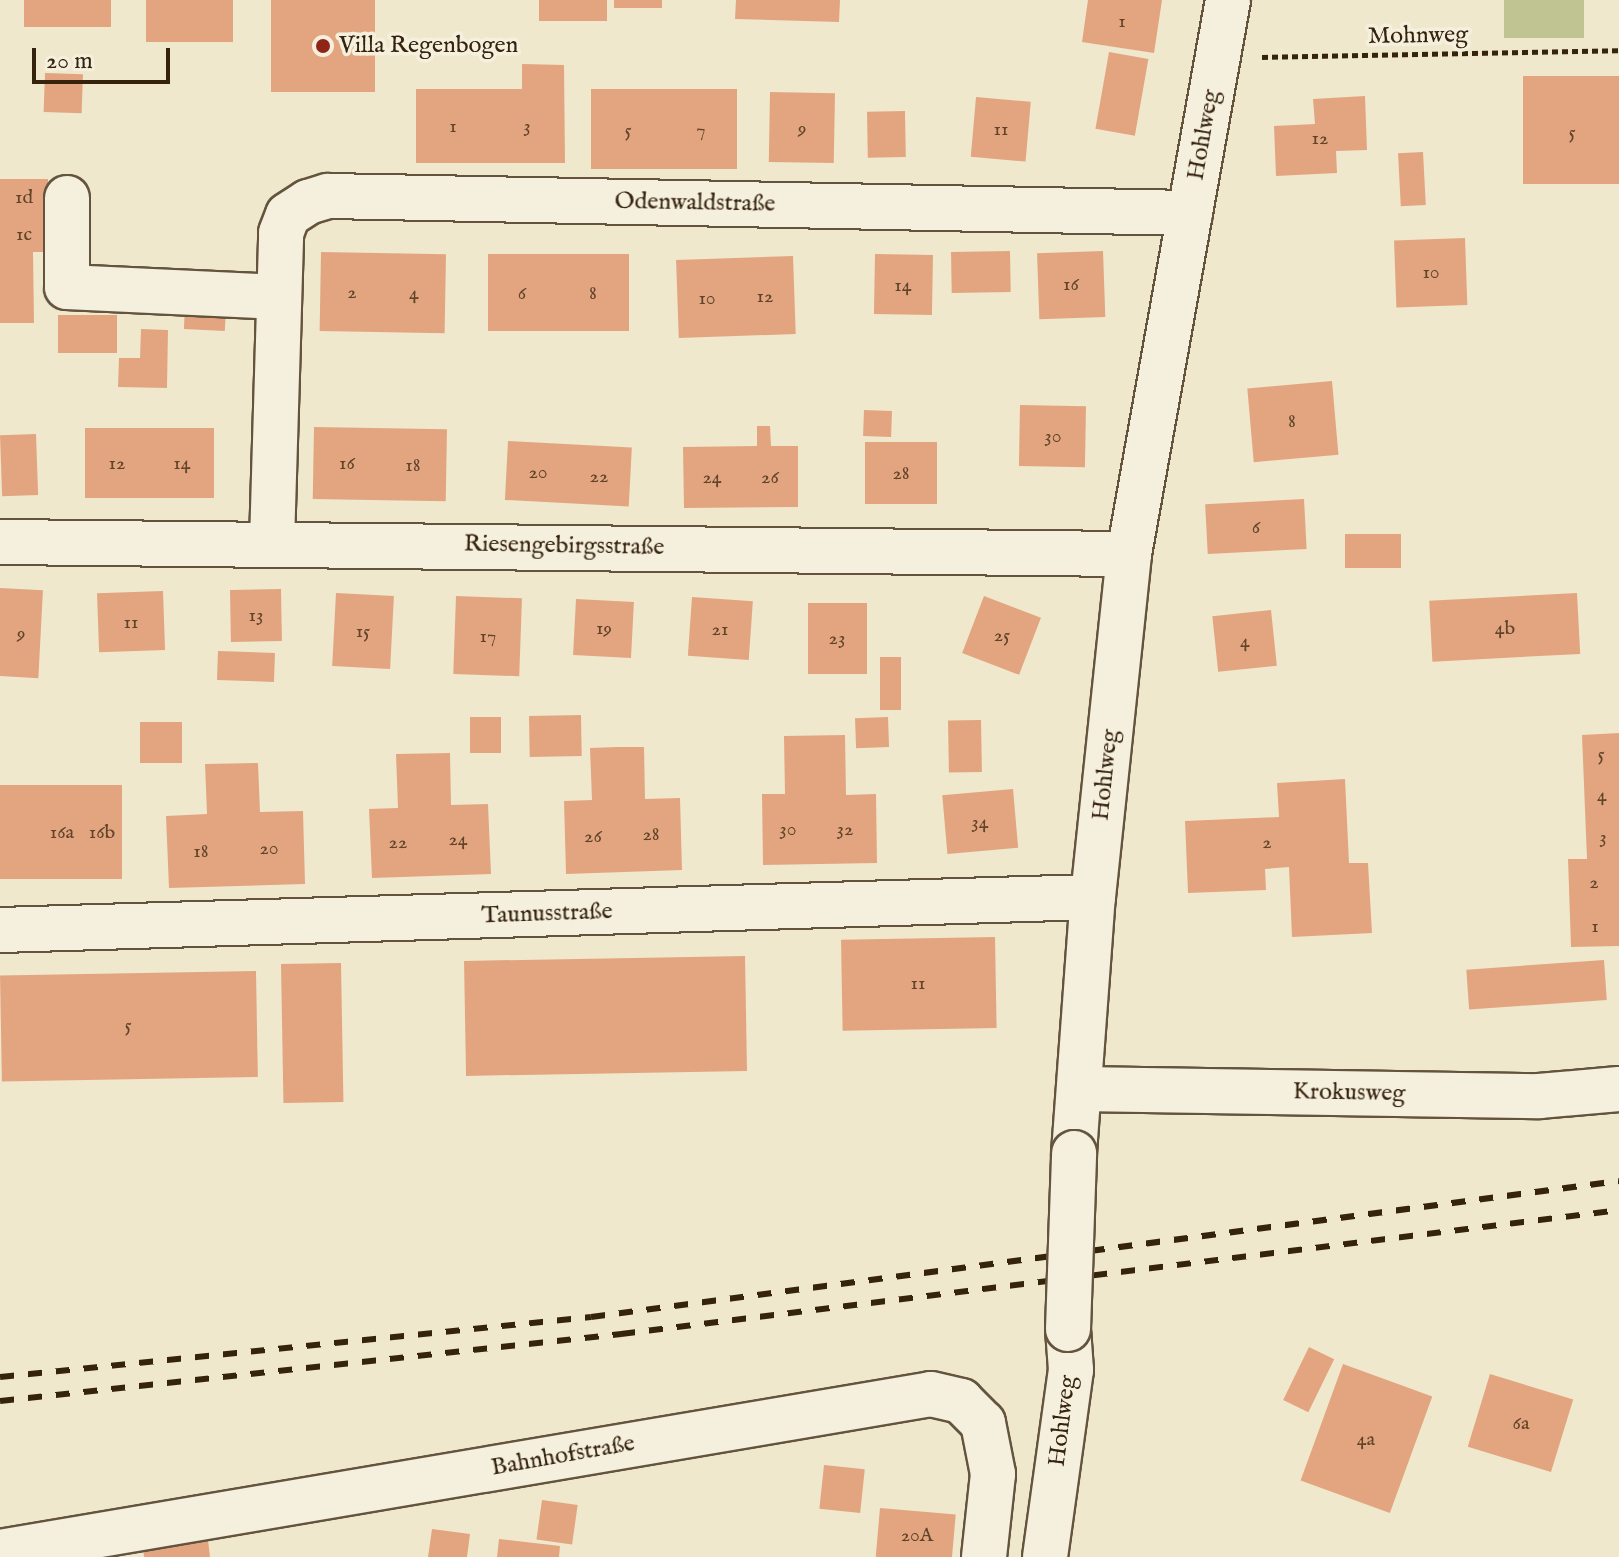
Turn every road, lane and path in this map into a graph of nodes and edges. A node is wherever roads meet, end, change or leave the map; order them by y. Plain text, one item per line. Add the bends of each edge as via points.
1 (1228, 0) edge
2 (1619, 50) edge
3 (1217, 58) junction
4 (67, 198) dead end
5 (1190, 213) junction
6 (279, 297) junction
7 (0, 542) edge
8 (272, 543) junction
9 (1129, 554) junction
10 (1093, 897) junction
11 (0, 930) edge
12 (1080, 1089) junction
13 (1619, 1089) edge
14 (0, 1552) edge
15 (984, 1557) edge
16 (1045, 1557) edge

1 - 3 street, Hohlweg
2 - 3 path, Mohnweg
3 - 5 street, Hohlweg
4 - 6 street via 67,287
5 - 6 street, Odenwaldstraße via 328,196 288,215 281,233
5 - 9 street, Hohlweg
6 - 8 street, Odenwaldstraße
7 - 8 street, Riesengebirgsstraße
8 - 9 street, Riesengebirgsstraße
9 - 10 street, Hohlweg
10 - 11 street, Taunusstraße
10 - 12 street, Hohlweg
12 - 13 street, Krokusweg via 1539,1096
12 - 16 street, Hohlweg, bridge via 1071,1370
14 - 15 street, Bahnhofstraße via 931,1394 961,1401 983,1423 993,1474

